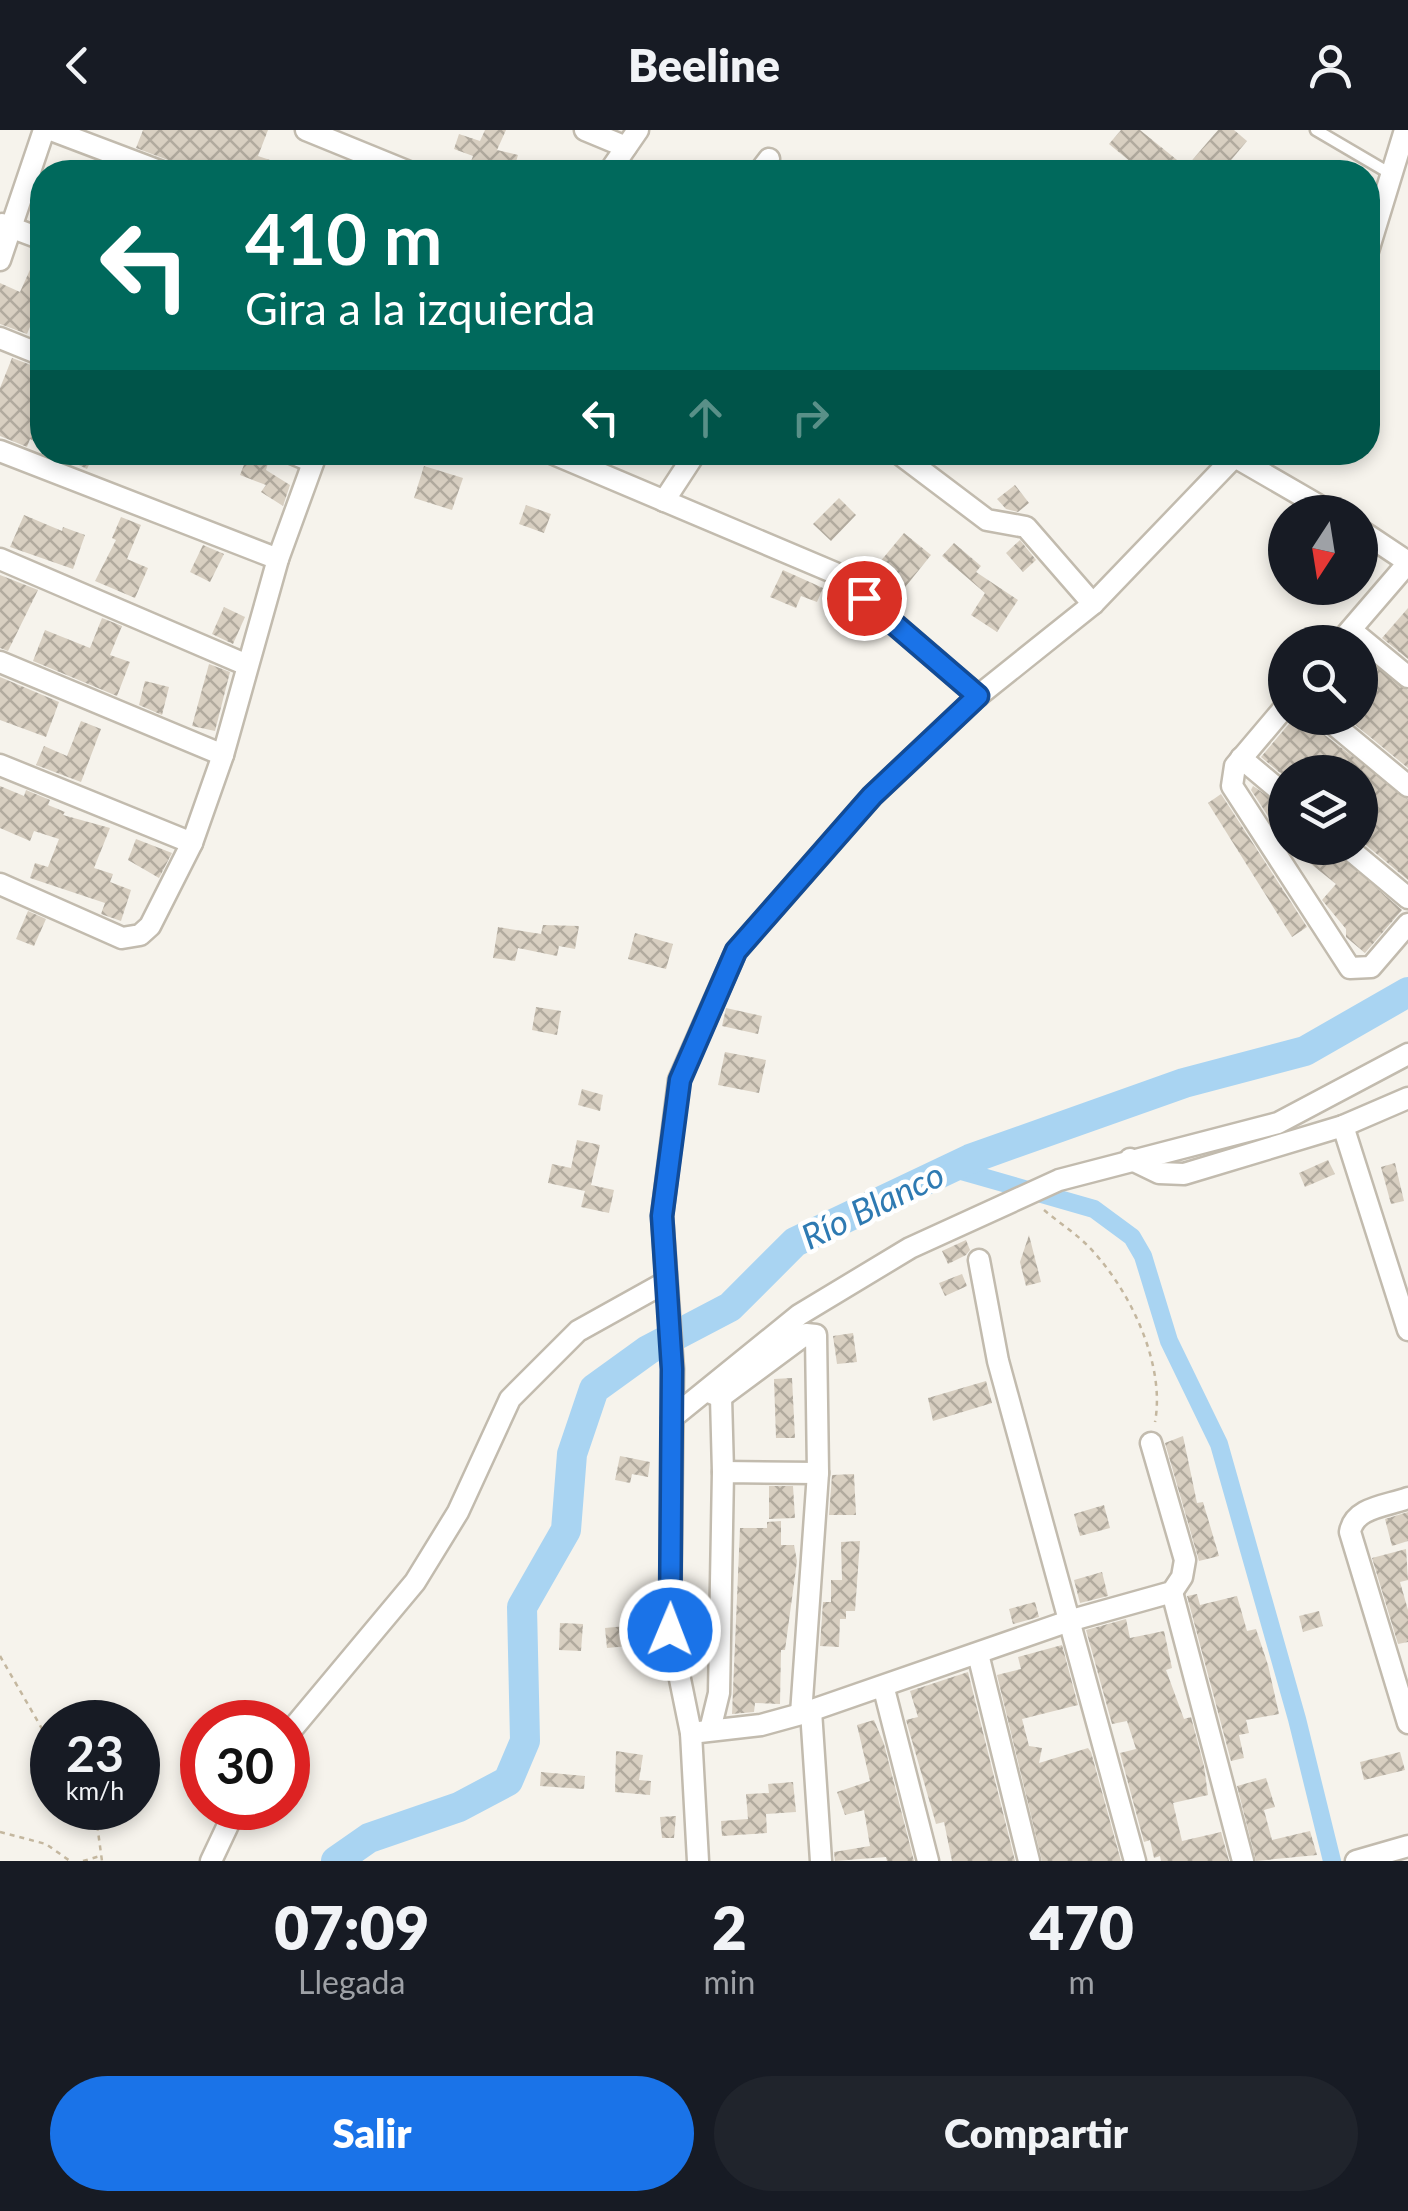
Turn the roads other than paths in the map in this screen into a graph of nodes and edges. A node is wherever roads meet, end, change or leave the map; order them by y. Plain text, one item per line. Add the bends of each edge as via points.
1 (47, 130) edge
2 (306, 130) edge
3 (585, 130) edge
4 (1316, 130) edge
5 (1406, 130) edge
6 (632, 138) edge
7 (34, 160) edge
8 (129, 160) edge
9 (380, 160) edge
10 (617, 160) edge
11 (1366, 160) edge
12 (1380, 168) edge
13 (30, 170) edge
14 (1391, 175) junction
15 (1380, 211) edge
16 (6, 226) edge
17 (30, 235) edge
18 (0, 260) edge
19 (0, 338) edge
20 (30, 349) edge
21 (0, 451) edge
22 (30, 463) edge
23 (36, 465) edge
24 (313, 465) edge
25 (584, 465) edge
26 (688, 465) edge
27 (913, 465) edge
28 (1227, 465) edge
29 (1253, 465) edge
30 (1302, 495) edge
31 (664, 501) junction
32 (1378, 542) edge
33 (0, 560) edge
34 (278, 560) junction
35 (1408, 562) edge
36 (1093, 604) junction
37 (1355, 625) edge
38 (1378, 658) edge
39 (0, 662) edge
40 (247, 665) junction
41 (1408, 678) edge
42 (978, 696) junction
43 (1268, 727) edge
44 (1346, 735) edge
45 (223, 755) junction
46 (1241, 758) junction
47 (0, 766) edge
48 (1268, 781) edge
49 (1408, 786) edge
50 (192, 843) junction
51 (1368, 865) edge
52 (0, 884) edge
53 (1408, 898) edge
54 (1408, 924) edge
55 (1408, 1054) edge
56 (1408, 1098) edge
57 (1343, 1126) junction
58 (1130, 1159) junction
59 (979, 1260) dead end
60 (667, 1291) junction
61 (1408, 1330) edge
62 (713, 1394) junction
63 (672, 1418) junction
64 (1151, 1443) road end
65 (723, 1472) junction
66 (818, 1474) junction
67 (1408, 1498) edge
68 (1172, 1592) junction
69 (1072, 1620) junction
70 (978, 1654) junction
71 (884, 1689) junction
72 (310, 1708) edge
73 (806, 1712) junction
74 (1408, 1723) edge
75 (701, 1731) junction
76 (226, 1830) edge
77 (1408, 1846) edge
78 (211, 1861) edge
79 (698, 1861) edge
80 (821, 1861) edge
81 (928, 1861) edge
82 (1029, 1861) edge
83 (1135, 1861) edge
84 (1243, 1861) edge
85 (1356, 1861) edge

1 - 7 street
1 - 8 street
2 - 9 street
3 - 6 street
4 - 11 lane
5 - 14 street
6 - 10 street
12 - 14 lane
13 - 16 street
14 - 15 street
16 - 17 street
16 - 18 street
19 - 20 street
21 - 22 street
23 - 34 street
24 - 34 street
25 - 31 street
26 - 31 street
27 - 36 street via 987,520 1026,527
28 - 36 street
29 - 30 street
31 - 42 street via 836,573
32 - 35 street
33 - 40 street
34 - 40 street
35 - 37 street
36 - 42 street
38 - 41 street
39 - 45 street
40 - 45 street
42 - 60 street via 872,796 736,951 680,1080 662,1216
43 - 46 street
44 - 49 street
45 - 50 street
46 - 48 street
46 - 54 street via 1232,786 1350,968 1371,967
47 - 50 street
50 - 52 street via 140,936 122,938
51 - 53 street
55 - 58 street via 1278,1123
56 - 57 street
57 - 58 street via 1184,1174 1159,1173
57 - 61 street
58 - 62 street via 1059,1180 910,1248 799,1316
59 - 69 street via 998,1361
60 - 63 street
60 - 72 street via 578,1331 532,1371 501,1411 458,1512 415,1582
62 - 63 street
62 - 65 street
62 - 66 street via 812,1332
63 - 75 street via 670,1630
64 - 68 street via 1185,1560
65 - 66 street
65 - 75 street via 718,1693
66 - 73 street
67 - 74 street via 1364,1512 1350,1532
68 - 69 street
68 - 84 street
69 - 70 street
69 - 83 street
70 - 71 street
70 - 82 street
71 - 73 street
71 - 81 street
73 - 75 street via 762,1726
73 - 80 street
75 - 79 street
76 - 78 street
77 - 85 street

